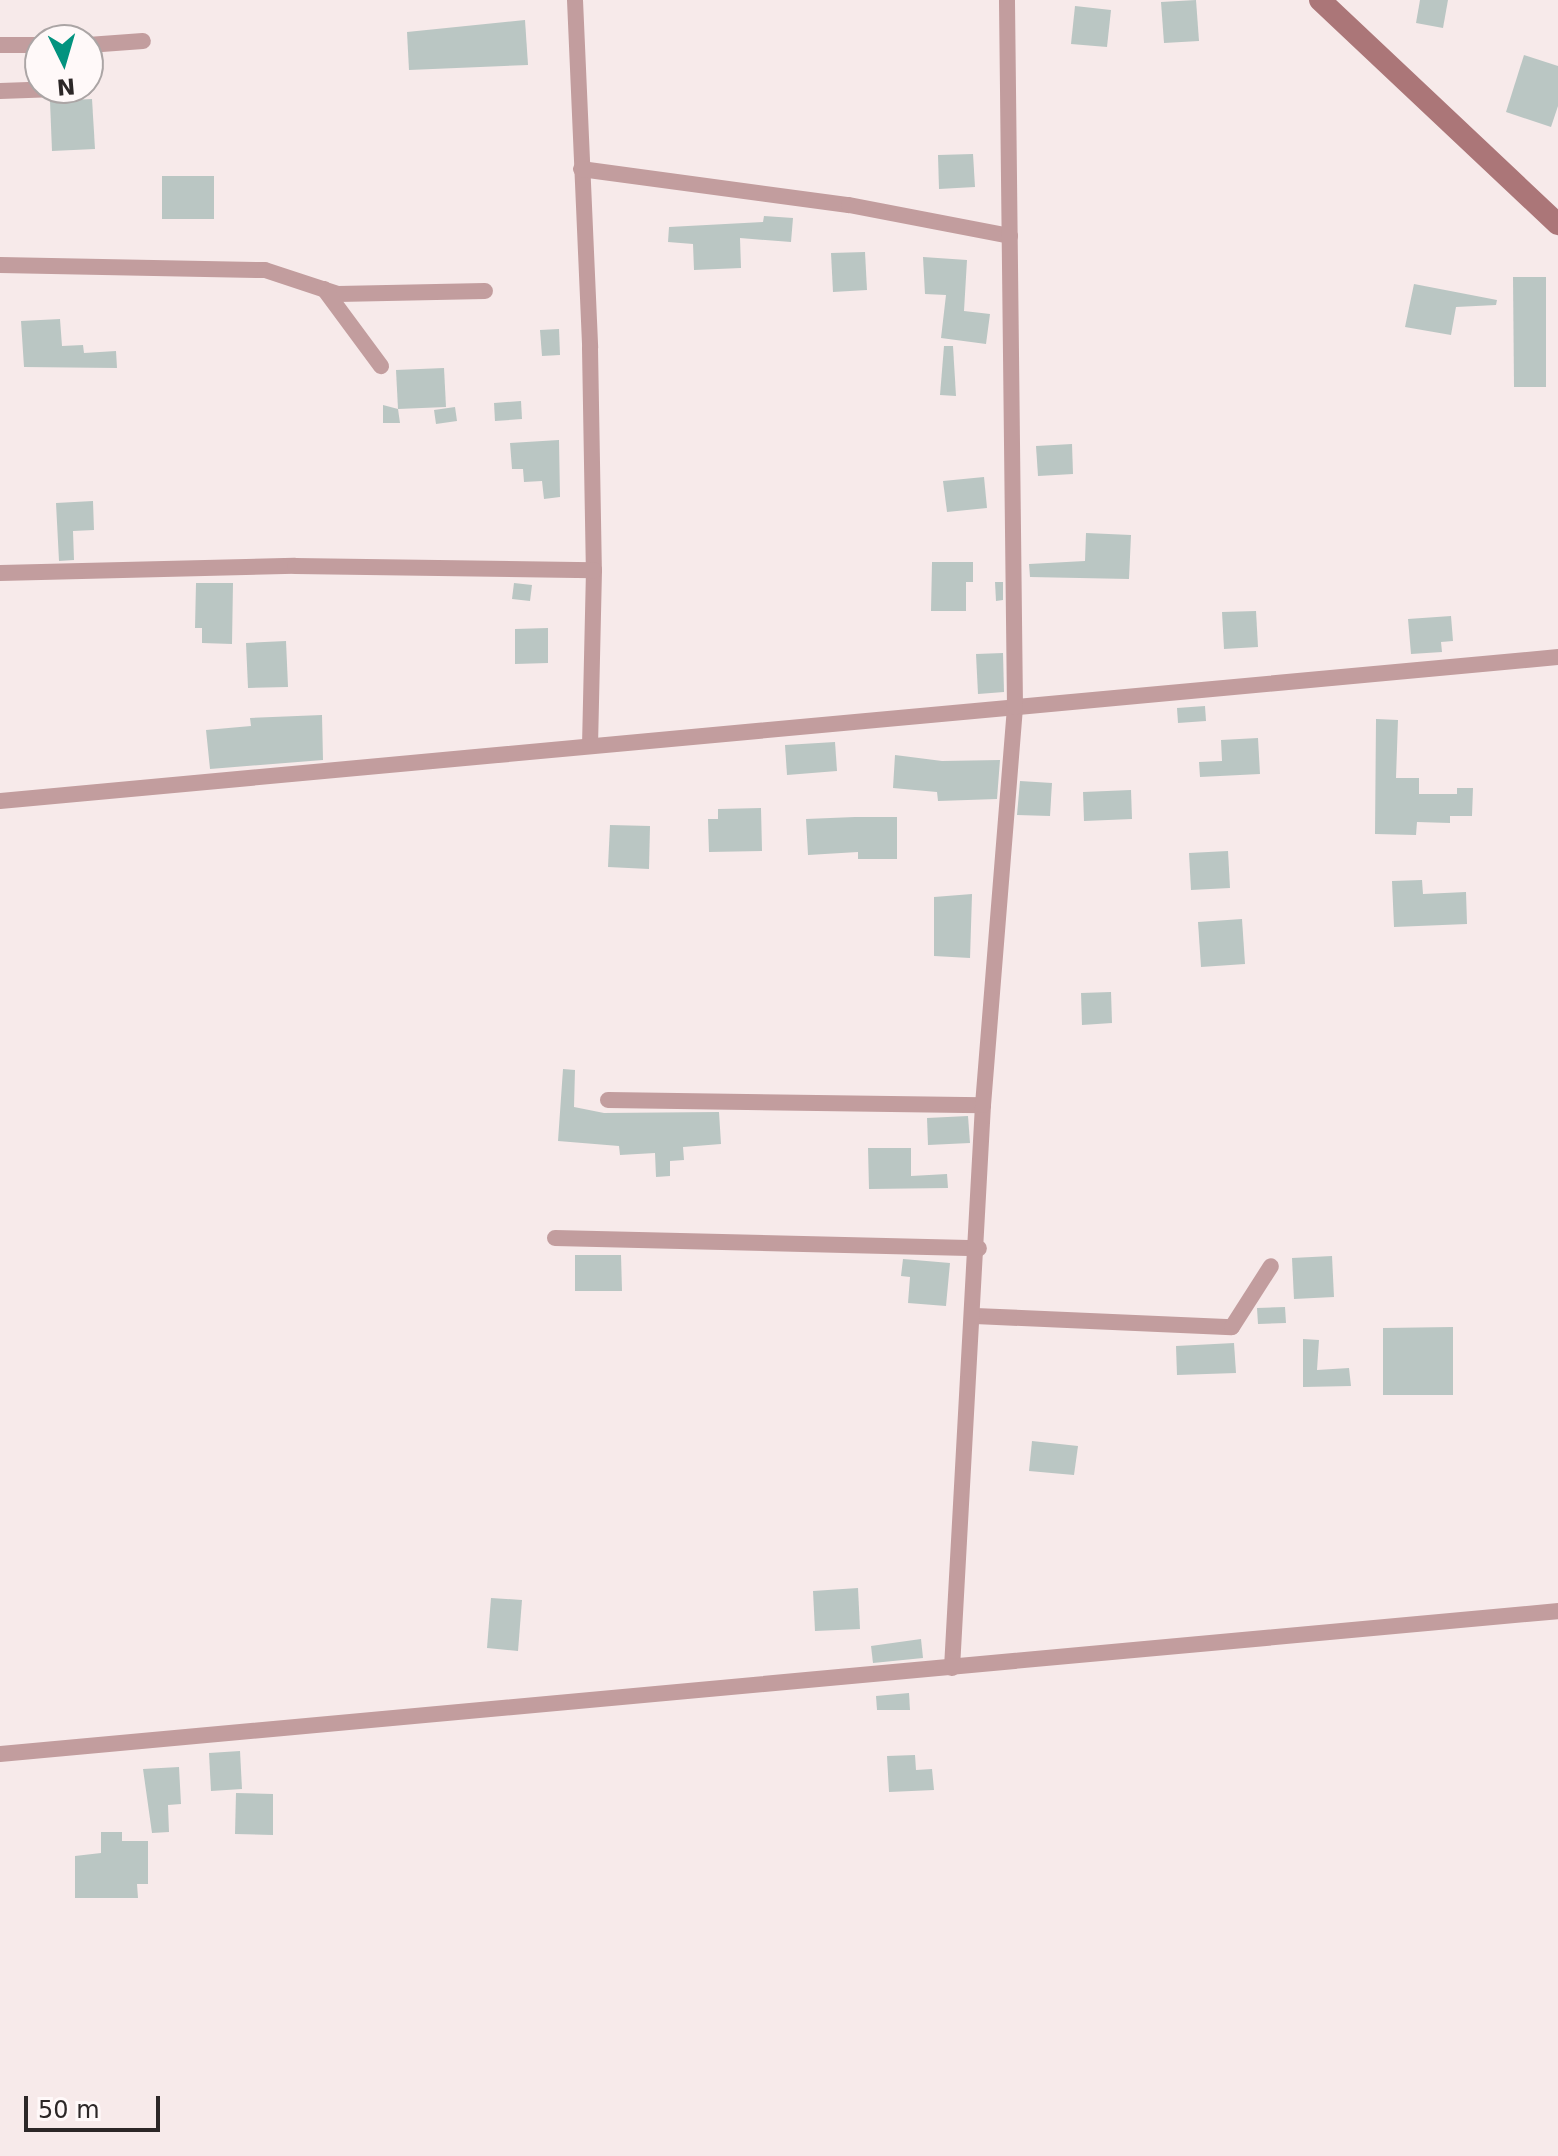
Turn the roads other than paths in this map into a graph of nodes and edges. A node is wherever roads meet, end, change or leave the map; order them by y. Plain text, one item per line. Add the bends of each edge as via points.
1 (575, 0) edge
2 (1007, 0) edge
3 (1320, 0) edge
4 (143, 41) dead end
5 (104, 44) edge
6 (0, 45) edge
7 (24, 45) edge
8 (24, 90) edge
9 (0, 91) edge
10 (581, 169) junction
11 (1558, 224) edge
12 (1010, 236) junction
13 (0, 265) edge
14 (323, 288) junction
15 (485, 291) dead end
16 (381, 366) dead end
17 (594, 570) junction
18 (0, 573) edge
19 (1558, 657) edge
20 (1015, 707) junction
21 (590, 746) junction
22 (0, 801) edge
23 (608, 1100) dead end
24 (983, 1105) junction
25 (555, 1238) dead end
26 (979, 1248) junction
27 (1271, 1266) dead end
28 (975, 1316) junction
29 (1558, 1611) edge
30 (952, 1668) junction
31 (0, 1754) edge

1 - 10 street
2 - 12 street
3 - 11 street
4 - 5 street
6 - 7 street
8 - 9 street
10 - 12 street via 849,205
10 - 17 street
12 - 20 street
13 - 14 street via 265,270
14 - 15 street via 338,294
14 - 16 street
17 - 18 street via 295,566
17 - 21 street
19 - 20 street
20 - 21 street
20 - 24 street
21 - 22 street
23 - 24 street
24 - 26 street
25 - 26 street
26 - 28 street
27 - 28 street via 1232,1327
28 - 30 street
29 - 30 street
30 - 31 street

